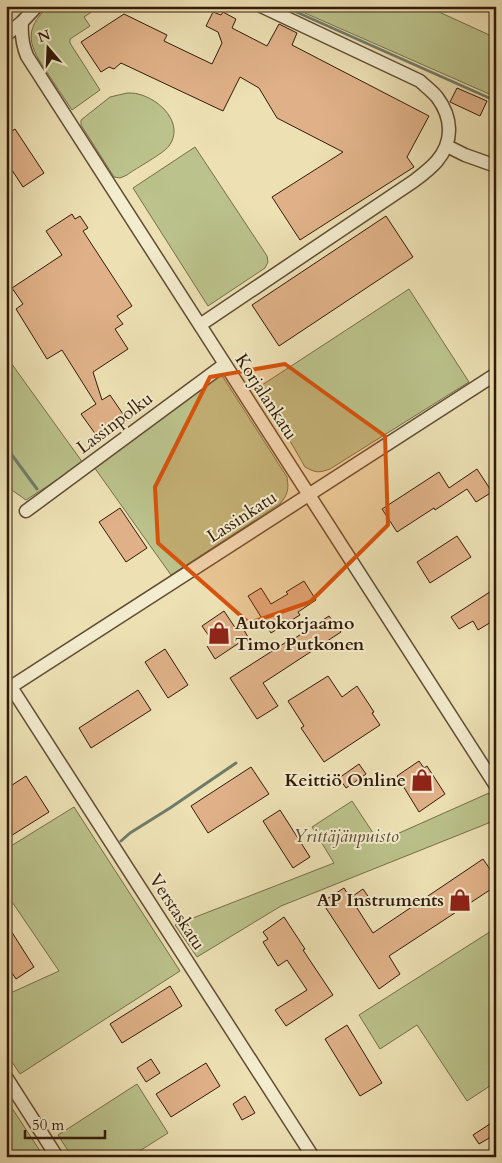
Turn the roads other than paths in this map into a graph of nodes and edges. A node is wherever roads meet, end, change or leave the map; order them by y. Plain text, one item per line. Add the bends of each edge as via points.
1 (37, 6) edge
2 (261, 6) edge
3 (22, 22) junction
4 (6, 34) edge
5 (447, 146) junction
6 (496, 166) edge
7 (200, 325) junction
8 (225, 364) junction
9 (496, 374) edge
10 (309, 495) junction
11 (26, 511) dead end
12 (9, 688) edge
13 (496, 786) edge
14 (6, 1077) edge
15 (57, 1157) edge
16 (313, 1157) edge

1 - 3 street
2 - 5 street via 420,81 436,96 447,115
3 - 4 street
3 - 7 street, Korjalankatu via 22,46 27,56
5 - 6 street
5 - 7 street via 437,162 414,181
7 - 8 street, Korjalankatu
8 - 10 street, Korjalankatu
8 - 11 street, Lassinpolku
9 - 10 street, Lassinkatu
10 - 12 street, Lassinkatu
10 - 13 street, Korjalankatu
12 - 16 street, Verstaskatu
14 - 15 street

